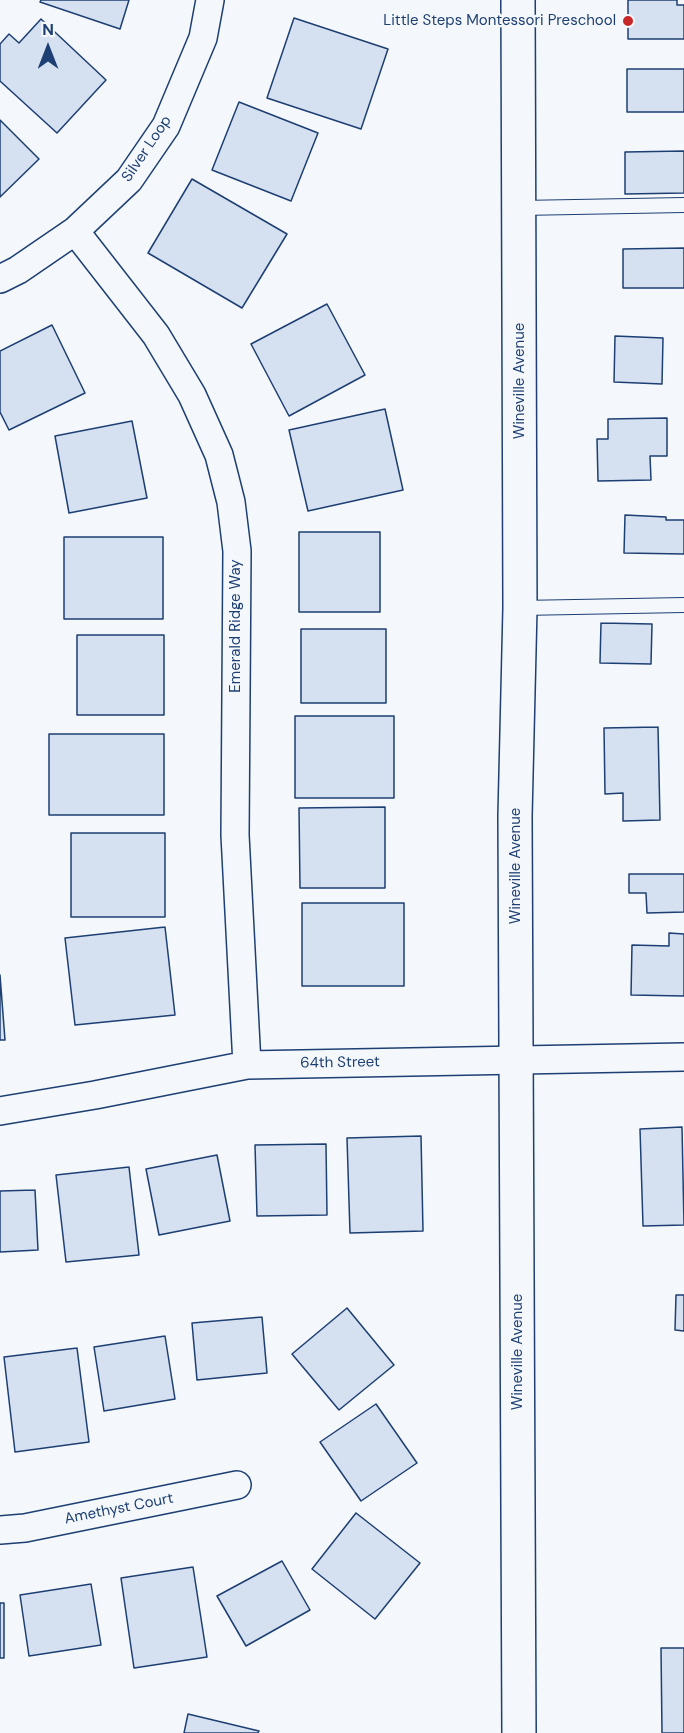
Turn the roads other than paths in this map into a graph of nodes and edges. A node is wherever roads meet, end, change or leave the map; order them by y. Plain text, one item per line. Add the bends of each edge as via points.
1 (210, 0) edge
2 (518, 0) edge
3 (684, 205) edge
4 (520, 208) junction
5 (75, 231) junction
6 (0, 279) edge
7 (684, 605) edge
8 (520, 608) junction
9 (684, 1057) edge
10 (517, 1060) junction
11 (247, 1065) junction
12 (0, 1111) edge
13 (237, 1485) dead end
14 (0, 1530) edge
15 (519, 1733) edge

1 - 5 street, Silver Loop via 203,38 166,126 129,180
2 - 4 street, Wineville Avenue
3 - 4 lane
4 - 8 street, Wineville Avenue
5 - 6 street, Silver Loop
5 - 11 street, Emerald Ridge Way via 156,334 192,395 219,455 231,502 237,550 235,835
7 - 8 lane
8 - 10 street, Wineville Avenue via 515,816
9 - 10 street, 64th Street
10 - 11 street, 64th Street
10 - 15 street, Wineville Avenue
11 - 12 street, 64th Street
13 - 14 street, Amethyst Court

